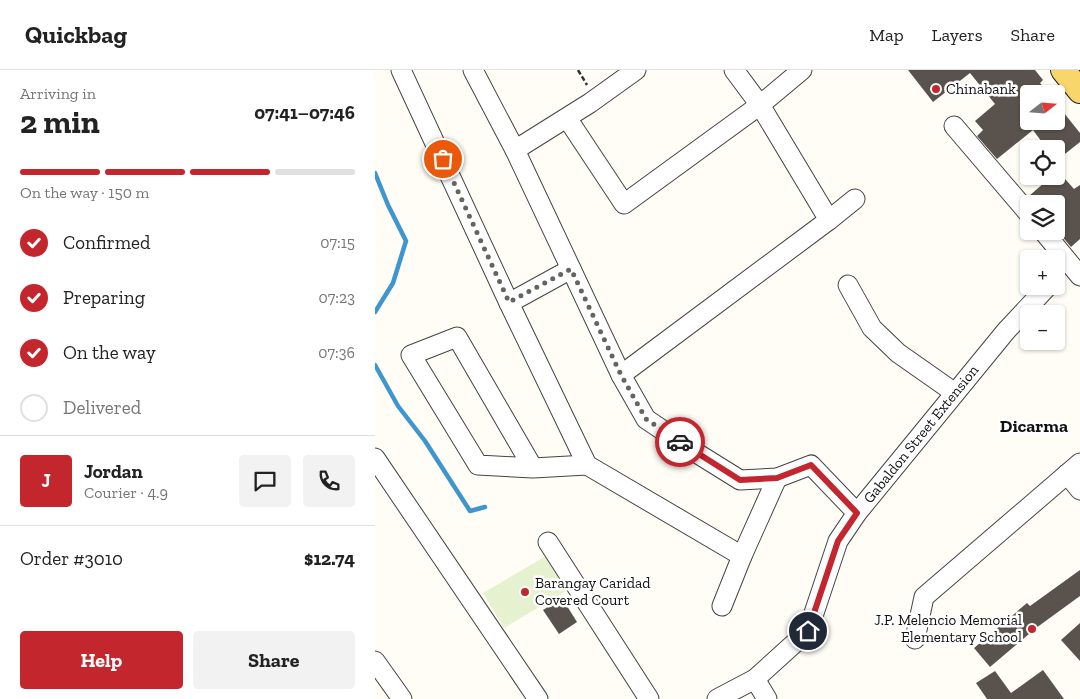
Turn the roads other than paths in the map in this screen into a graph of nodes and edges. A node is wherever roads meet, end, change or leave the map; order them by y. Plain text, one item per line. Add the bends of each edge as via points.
1 (401, 70) edge
2 (473, 70) edge
3 (636, 70) edge
4 (734, 70) edge
5 (802, 70) edge
6 (1063, 70) edge
7 (1080, 91) edge
8 (759, 105) junction
9 (567, 118) junction
10 (954, 126) dead end
11 (515, 150) junction
12 (855, 199) dead end
13 (1020, 203) edge
14 (829, 220) junction
15 (1052, 240) edge
16 (1077, 265) edge
17 (571, 269) junction
18 (1065, 272) edge
19 (848, 285) dead end
20 (1040, 295) edge
21 (509, 302) junction
22 (621, 375) junction
23 (955, 394) junction
24 (375, 458) edge
25 (587, 465) junction
26 (533, 468) junction
27 (1074, 469) edge
28 (777, 478) junction
29 (1080, 490) edge
30 (857, 513) junction
31 (548, 542) dead end
32 (741, 556) junction
33 (723, 606) dead end
34 (915, 639) dead end
35 (375, 661) edge
36 (755, 679) junction
37 (402, 699) edge
38 (538, 699) edge
39 (649, 699) edge
40 (717, 699) edge
41 (767, 699) edge

1 - 21 street
2 - 11 street
3 - 9 street
4 - 8 street
5 - 8 street
6 - 7 main road
8 - 9 street via 625,204
8 - 14 street
9 - 11 street
10 - 13 street
11 - 17 street
12 - 14 street
14 - 22 street
15 - 16 street
16 - 18 street
17 - 21 street
17 - 22 street
19 - 23 street via 872,328 898,353
20 - 23 street, Gabaldon Street Extension
21 - 25 street
22 - 28 street via 646,419 695,452 740,480
23 - 30 street, Gabaldon Street Extension
24 - 38 street
25 - 26 street
25 - 32 street
26 - 26 street via 478,465 411,355 457,336
27 - 29 street
27 - 34 street via 924,597
28 - 30 street via 811,465
28 - 32 street
30 - 36 street, Gabaldon Street Extension via 838,541 808,631
31 - 39 street
32 - 33 street
35 - 37 street
36 - 40 street, Gabaldon Street Extension
36 - 41 street

